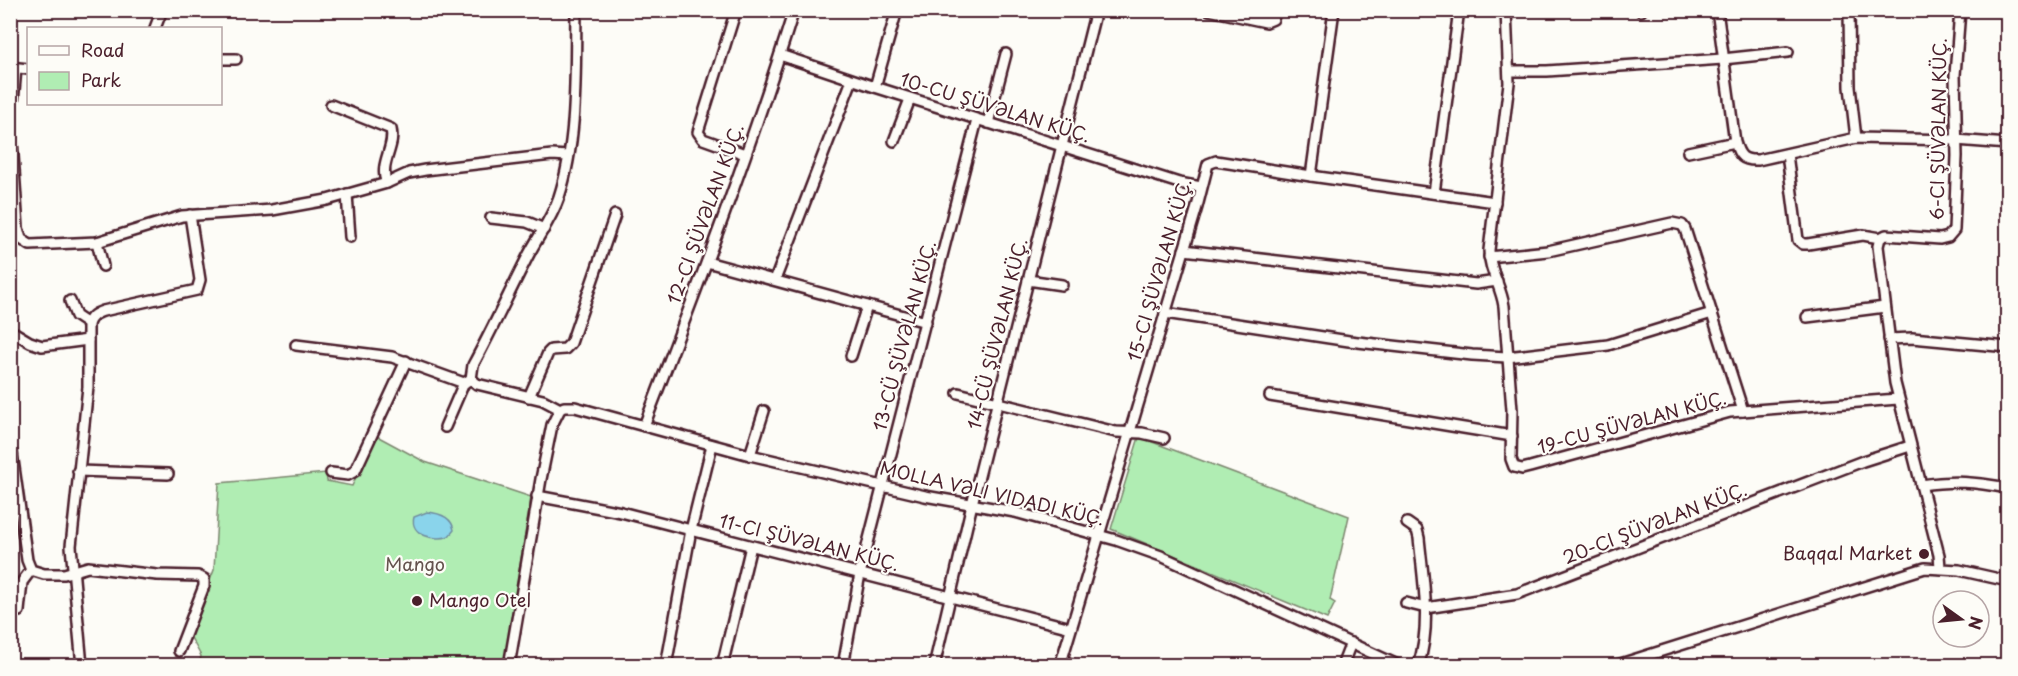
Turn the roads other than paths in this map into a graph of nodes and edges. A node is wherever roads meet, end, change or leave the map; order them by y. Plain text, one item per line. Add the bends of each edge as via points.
1 (162, 10) edge
2 (576, 10) edge
3 (735, 10) edge
4 (794, 10) edge
5 (897, 10) edge
6 (1095, 10) edge
7 (1209, 10) edge
8 (1276, 10) edge
9 (1334, 10) edge
10 (1459, 10) edge
11 (1506, 10) edge
12 (1717, 10) edge
13 (1849, 10) edge
14 (1960, 10) edge
15 (155, 27) edge
16 (1788, 52) dead end
17 (1006, 54) dead end
18 (780, 55) junction
19 (222, 59) edge
20 (236, 59) dead end
21 (1723, 60) junction
22 (13, 68) edge
23 (1509, 71) junction
24 (852, 80) junction
25 (875, 87) junction
26 (910, 99) junction
27 (331, 105) dead end
28 (977, 120) junction
29 (988, 123) junction
30 (1856, 138) junction
31 (1956, 140) junction
32 (894, 141) dead end
33 (1735, 142) junction
34 (2007, 144) edge
35 (1061, 146) junction
36 (1688, 152) dead end
37 (745, 154) junction
38 (1787, 154) junction
39 (568, 156) junction
40 (1311, 176) junction
41 (387, 183) junction
42 (1201, 187) junction
43 (1434, 193) junction
44 (347, 194) junction
45 (1495, 202) junction
46 (190, 215) junction
47 (615, 215) dead end
48 (491, 218) dead end
49 (14, 228) edge
50 (544, 229) junction
51 (350, 237) dead end
52 (1880, 238) junction
53 (97, 242) junction
54 (1184, 250) junction
55 (1489, 257) junction
56 (707, 262) junction
57 (103, 266) dead end
58 (775, 280) junction
59 (1028, 280) junction
60 (1497, 281) junction
61 (1062, 285) dead end
62 (70, 301) dead end
63 (867, 306) junction
64 (1885, 307) junction
65 (1165, 312) junction
66 (1712, 313) junction
67 (1806, 317) dead end
68 (926, 322) junction
69 (88, 324) junction
70 (10, 330) edge
71 (1889, 339) junction
72 (88, 340) junction
73 (296, 345) dead end
74 (2007, 347) edge
75 (851, 356) dead end
76 (1507, 357) junction
77 (406, 361) junction
78 (468, 381) junction
79 (958, 393) dead end
80 (1270, 396) dead end
81 (529, 397) junction
82 (1898, 399) junction
83 (998, 403) junction
84 (560, 409) junction
85 (764, 411) dead end
86 (1743, 411) junction
87 (644, 426) junction
88 (445, 427) dead end
89 (1130, 433) junction
90 (1512, 436) junction
91 (1164, 438) dead end
92 (712, 445) junction
93 (1911, 446) junction
94 (12, 453) edge
95 (750, 455) junction
96 (78, 471) junction
97 (331, 473) dead end
98 (168, 474) dead end
99 (1921, 485) junction
100 (883, 486) junction
101 (2007, 488) edge
102 (537, 496) junction
103 (972, 504) junction
104 (1407, 523) dead end
105 (691, 530) junction
106 (1100, 535) junction
107 (751, 546) junction
108 (1940, 567) junction
109 (31, 570) junction
110 (74, 571) junction
111 (860, 574) junction
112 (2007, 581) edge
113 (950, 595) junction
114 (1406, 603) dead end
115 (1426, 608) junction
116 (19, 611) dead end
117 (1071, 628) junction
118 (1351, 643) junction
119 (179, 651) dead end
120 (1061, 663) edge
121 (82, 666) edge
122 (509, 666) edge
123 (666, 666) edge
124 (722, 666) edge
125 (843, 666) edge
126 (934, 666) edge
127 (1075, 666) edge
128 (1342, 666) edge
129 (1400, 666) edge
130 (1418, 666) edge
131 (1614, 666) edge

1 - 15 street
2 - 39 street
3 - 37 street via 698,132 703,139
4 - 18 street, 12-CI ŞÜVƏLAN KÜÇ.
5 - 25 street
6 - 35 street, 14-CÜ ŞÜVƏLAN KÜÇ.
7 - 8 street via 1266,22 1273,19
9 - 40 street
10 - 43 street
11 - 23 street, 19-CU ŞÜVƏLAN KÜÇ.
12 - 21 street
13 - 30 street via 1850,87
14 - 31 street
16 - 21 street
17 - 29 street
18 - 24 street, 10-CU ŞÜVƏLAN KÜÇ.
18 - 37 street, 12-CI ŞÜVƏLAN KÜÇ.
19 - 20 street
21 - 23 street
21 - 33 street
22 - 49 street
23 - 45 street, 19-CU ŞÜVƏLAN KÜÇ.
24 - 25 street, 10-CU ŞÜVƏLAN KÜÇ.
24 - 58 street
25 - 26 street, 10-CU ŞÜVƏLAN KÜÇ.
26 - 28 street, 10-CU ŞÜVƏLAN KÜÇ.
26 - 32 street
27 - 41 street via 391,129 393,135 383,169
28 - 29 street, 10-CU ŞÜVƏLAN KÜÇ.
28 - 68 street, 13-CÜ ŞÜVƏLAN KÜÇ.
29 - 35 street, 10-CU ŞÜVƏLAN KÜÇ.
30 - 31 street
30 - 38 street
31 - 34 street
31 - 52 street via 1952,234 1940,239
33 - 36 street
33 - 38 street via 1738,153 1746,159
35 - 42 street, 10-CU ŞÜVƏLAN KÜÇ.
35 - 59 street, 14-CÜ ŞÜVƏLAN KÜÇ.
37 - 56 street, 12-CI ŞÜVƏLAN KÜÇ.
38 - 52 street via 1798,240 1808,244 1863,235
39 - 41 street via 424,170
39 - 50 street via 560,196
40 - 42 street, 15-CI ŞÜVƏLAN KÜÇ. via 1211,161 1205,168
40 - 43 street, 15-CI ŞÜVƏLAN KÜÇ.
41 - 44 street
42 - 54 street, 15-CI ŞÜVƏLAN KÜÇ.
43 - 45 street, 15-CI ŞÜVƏLAN KÜÇ.
44 - 46 street via 272,210
44 - 51 street
45 - 55 street, 19-CU ŞÜVƏLAN KÜÇ.
46 - 53 street
46 - 69 street via 200,280 197,290 103,311
47 - 81 street via 571,343 565,349 548,353
48 - 50 street via 526,222
49 - 53 street via 30,245
50 - 78 street
52 - 64 street
53 - 57 street
54 - 60 street via 1476,284
54 - 65 street, 15-CI ŞÜVƏLAN KÜÇ.
55 - 60 street, 19-CU ŞÜVƏLAN KÜÇ.
55 - 66 street via 1548,251 1678,223 1685,229
56 - 58 street
56 - 87 street, 12-CI ŞÜVƏLAN KÜÇ.
58 - 63 street
59 - 61 street
59 - 83 street, 14-CÜ ŞÜVƏLAN KÜÇ.
60 - 76 street, 19-CU ŞÜVƏLAN KÜÇ. via 1504,306
62 - 69 street via 76,316
63 - 68 street
63 - 75 street
64 - 67 street
64 - 71 street
65 - 76 street via 1349,341
65 - 89 street, 15-CI ŞÜVƏLAN KÜÇ.
66 - 76 street via 1608,345
66 - 86 street
68 - 100 street, 13-CÜ ŞÜVƏLAN KÜÇ.
69 - 72 street
70 - 72 street via 42,346
71 - 74 street
71 - 82 street
72 - 96 street via 88,387
73 - 77 street, MOLLA VƏLI VIDADI KÜÇ. via 379,354
76 - 90 street, 19-CU ŞÜVƏLAN KÜÇ.
77 - 78 street, MOLLA VƏLI VIDADI KÜÇ.
77 - 97 street via 355,471 348,475
78 - 81 street, MOLLA VƏLI VIDADI KÜÇ.
78 - 88 street
79 - 83 street
80 - 90 street, 19-CU ŞÜVƏLAN KÜÇ.
81 - 84 street, MOLLA VƏLI VIDADI KÜÇ.
82 - 86 street, 19-CU ŞÜVƏLAN KÜÇ.
82 - 93 street
83 - 89 street
83 - 103 street, 14-CÜ ŞÜVƏLAN KÜÇ.
84 - 87 street, MOLLA VƏLI VIDADI KÜÇ. via 575,407
84 - 102 street via 554,417
85 - 95 street
86 - 90 street, 19-CU ŞÜVƏLAN KÜÇ. via 1522,469 1512,464
87 - 92 street, MOLLA VƏLI VIDADI KÜÇ.
89 - 91 street
89 - 106 street, 15-CI ŞÜVƏLAN KÜÇ.
92 - 95 street, MOLLA VƏLI VIDADI KÜÇ.
92 - 105 street
93 - 99 street
93 - 115 street, 20-CI ŞÜVƏLAN KÜÇ. via 1517,594
94 - 109 street
95 - 100 street, MOLLA VƏLI VIDADI KÜÇ.
96 - 98 street
96 - 110 street via 71,546
99 - 101 street via 1967,481
99 - 108 street
100 - 103 street, MOLLA VƏLI VIDADI KÜÇ.
100 - 111 street, 13-CÜ ŞÜVƏLAN KÜÇ.
102 - 105 street, 11-CI ŞÜVƏLAN KÜÇ.
102 - 122 street
103 - 106 street, MOLLA VƏLI VIDADI KÜÇ.
103 - 113 street, 14-CÜ ŞÜVƏLAN KÜÇ.
104 - 115 street via 1417,530 1419,538
105 - 107 street, 11-CI ŞÜVƏLAN KÜÇ.
105 - 123 street
106 - 117 street, 15-CI ŞÜVƏLAN KÜÇ.
106 - 118 street, MOLLA VƏLI VIDADI KÜÇ. via 1161,556
107 - 111 street, 11-CI ŞÜVƏLAN KÜÇ.
107 - 124 street
108 - 112 street
108 - 131 street via 1884,580
109 - 110 street via 59,575
109 - 116 street via 22,582
110 - 119 street via 88,567 204,579
110 - 121 street
111 - 113 street, 11-CI ŞÜVƏLAN KÜÇ.
111 - 125 street, 13-CÜ ŞÜVƏLAN KÜÇ.
113 - 117 street, 11-CI ŞÜVƏLAN KÜÇ.
113 - 126 street, 14-CÜ ŞÜVƏLAN KÜÇ.
114 - 115 street, 20-CI ŞÜVƏLAN KÜÇ.
115 - 130 street
117 - 120 street, 15-CI ŞÜVƏLAN KÜÇ.
118 - 128 street
118 - 129 street, MOLLA VƏLI VIDADI KÜÇ.
120 - 127 street

